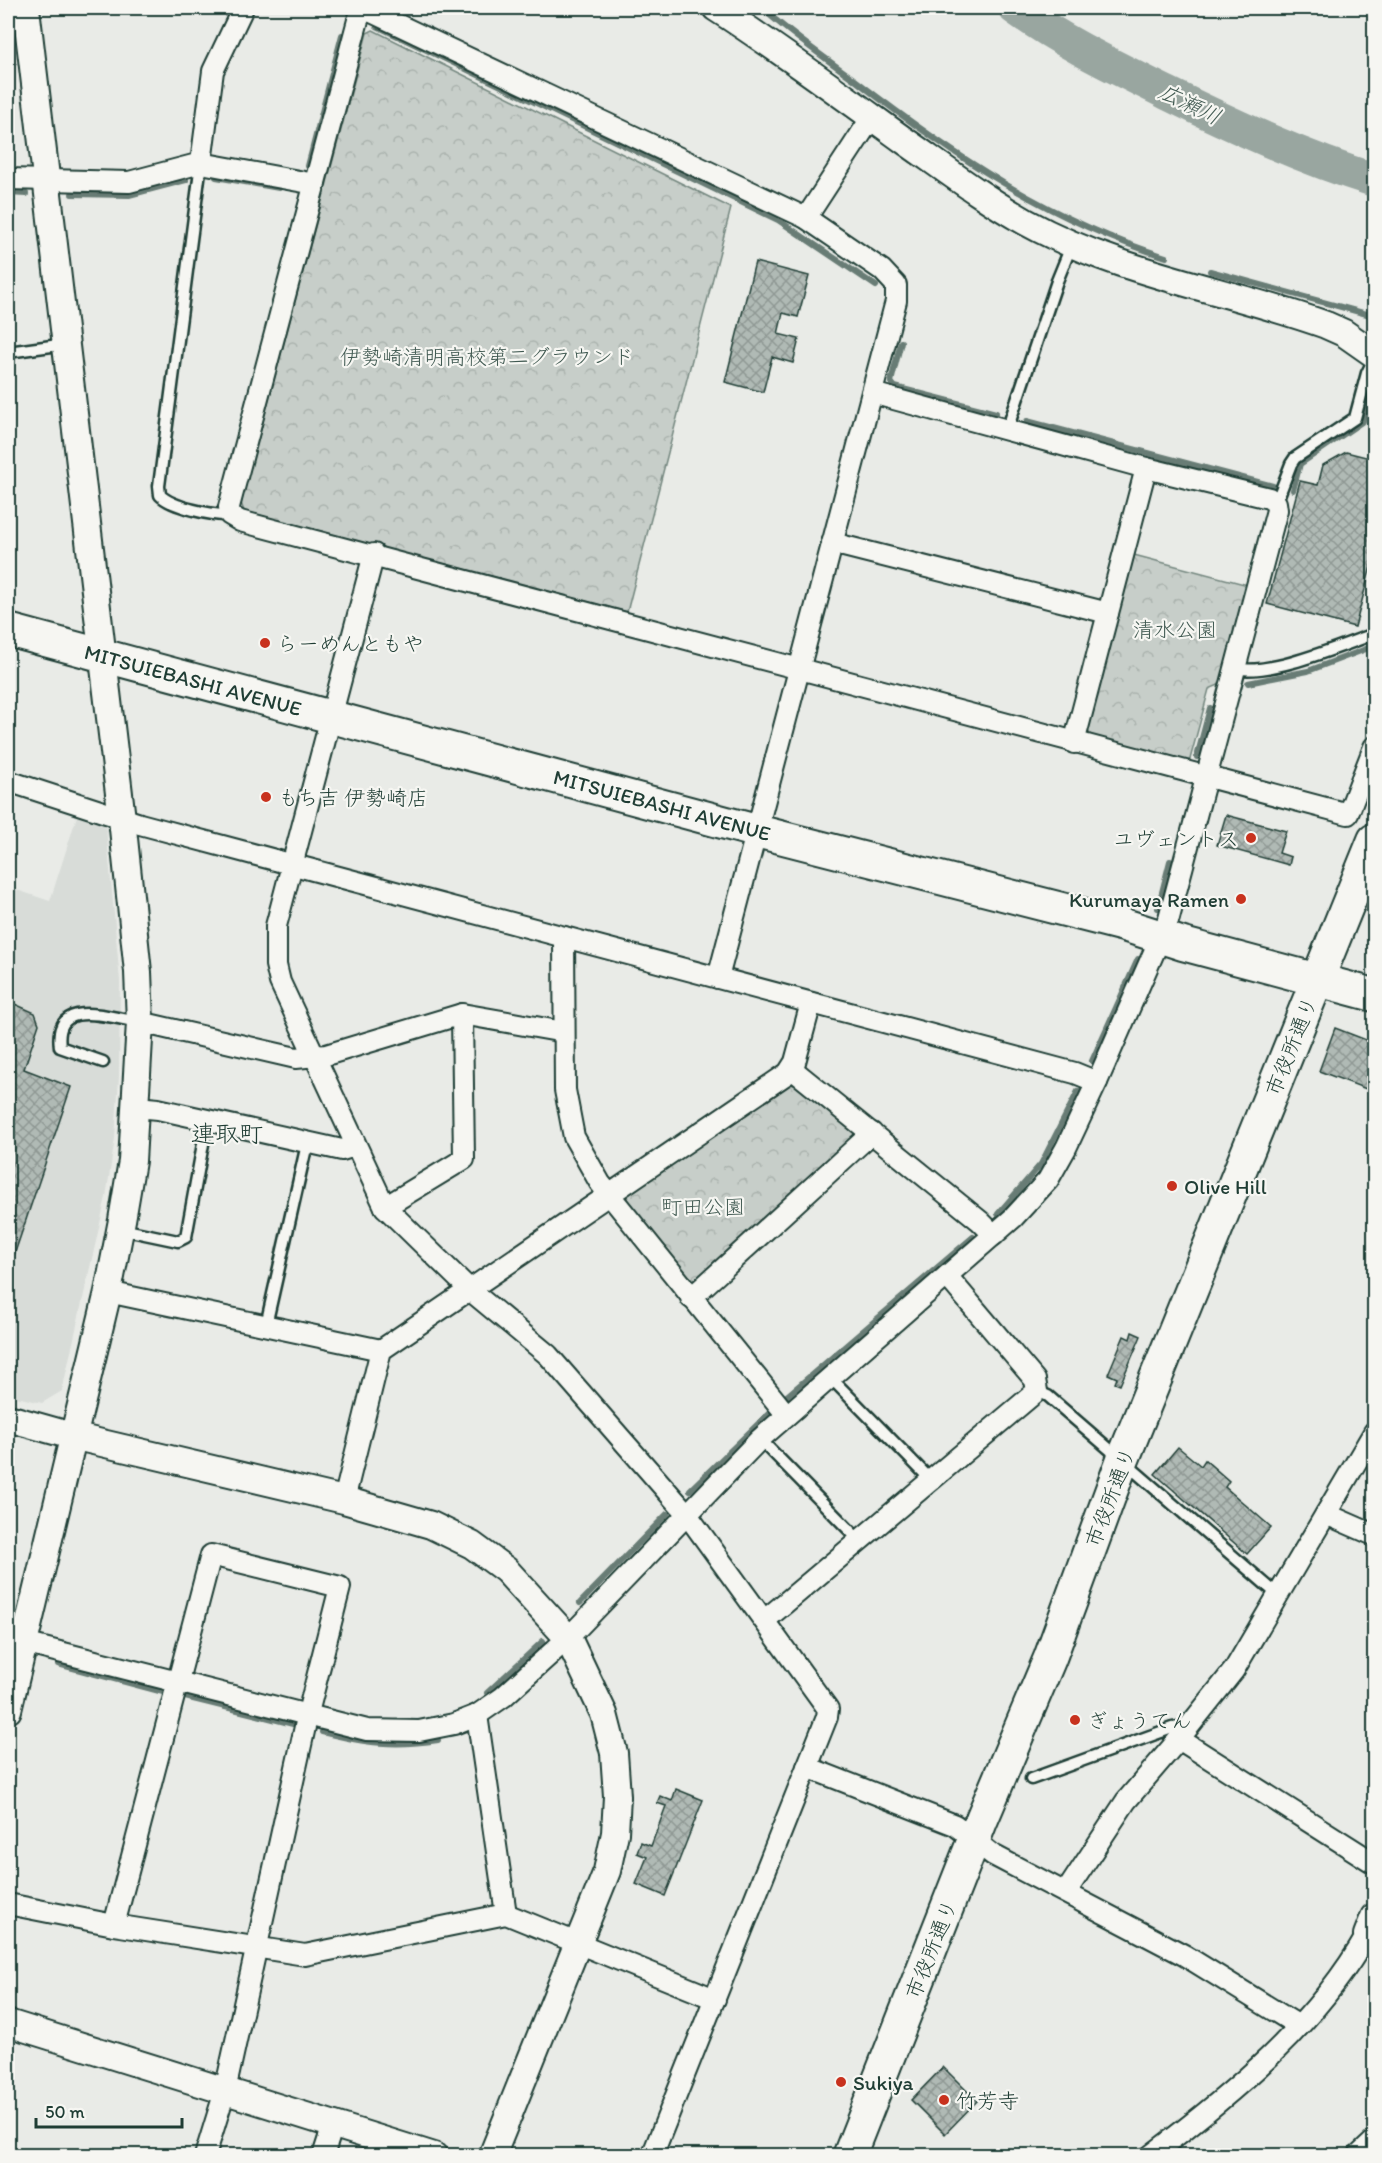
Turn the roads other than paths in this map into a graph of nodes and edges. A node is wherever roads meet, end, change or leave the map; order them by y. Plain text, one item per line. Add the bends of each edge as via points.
1 (26, 8) edge
2 (243, 8) edge
3 (364, 8) edge
4 (716, 8) edge
5 (872, 117) junction
6 (201, 163) junction
7 (8, 179) edge
8 (45, 180) junction
9 (315, 184) junction
10 (806, 218) junction
11 (1072, 243) junction
12 (66, 344) junction
13 (8, 352) edge
14 (1374, 354) edge
15 (1374, 359) edge
16 (872, 393) junction
17 (1007, 430) junction
18 (1146, 468) junction
19 (1276, 503) junction
20 (230, 515) junction
21 (832, 543) junction
22 (374, 554) junction
23 (1108, 613) junction
24 (8, 630) edge
25 (1374, 634) edge
26 (103, 656) junction
27 (799, 668) junction
28 (1234, 668) junction
29 (330, 716) junction
30 (1074, 743) junction
31 (1374, 747) edge
32 (1206, 777) junction
33 (8, 782) edge
34 (122, 819) junction
35 (756, 831) junction
36 (1374, 840) edge
37 (291, 865) junction
38 (564, 937) junction
39 (1162, 937) junction
40 (718, 978) junction
41 (1318, 980) junction
42 (1374, 995) edge
43 (811, 1004) junction
44 (462, 1014) junction
45 (140, 1022) junction
46 (564, 1032) junction
47 (313, 1058) junction
48 (103, 1062) dead end
49 (792, 1069) junction
50 (1097, 1082) junction
51 (137, 1107) junction
52 (207, 1122) junction
53 (872, 1133) junction
54 (307, 1144) junction
55 (355, 1146) junction
56 (609, 1195) junction
57 (385, 1208) junction
58 (120, 1229) junction
59 (994, 1235) junction
60 (947, 1276) junction
61 (471, 1291) junction
62 (108, 1292) junction
63 (691, 1298) junction
64 (266, 1325) junction
65 (381, 1350) junction
66 (829, 1376) junction
67 (1037, 1391) junction
68 (786, 1414) junction
69 (8, 1418) edge
70 (1374, 1432) edge
71 (72, 1436) junction
72 (760, 1439) junction
73 (1123, 1459) junction
74 (932, 1481) junction
75 (344, 1500) junction
76 (686, 1513) junction
77 (1326, 1514) junction
78 (1374, 1535) edge
79 (859, 1540) junction
80 (1278, 1595) junction
81 (765, 1620) junction
82 (568, 1638) junction
83 (15, 1641) edge
84 (178, 1682) junction
85 (8, 1710) edge
86 (308, 1713) junction
87 (477, 1715) junction
88 (1184, 1732) junction
89 (807, 1767) junction
90 (1032, 1779) dead end
91 (975, 1840) junction
92 (1374, 1863) edge
93 (1066, 1892) junction
94 (8, 1904) edge
95 (506, 1914) junction
96 (114, 1925) junction
97 (1372, 1930) edge
98 (578, 1945) junction
99 (257, 1947) junction
100 (715, 1999) junction
101 (8, 2023) edge
102 (1299, 2026) junction
103 (225, 2091) junction
104 (333, 2124) junction
105 (1374, 2141) edge
106 (205, 2156) edge
107 (323, 2156) edge
108 (434, 2156) edge
109 (492, 2156) edge
110 (652, 2156) edge
111 (849, 2156) edge
112 (1150, 2156) edge
113 (1358, 2156) edge

1 - 8 street
2 - 6 street via 213,71
3 - 9 street
3 - 10 street
4 - 5 street
5 - 10 street
5 - 11 street via 980,194 1027,223
6 - 8 street via 129,182
6 - 9 street
6 - 20 lane via 159,486 160,495 168,501 218,516
7 - 8 street
8 - 12 street
9 - 20 street
10 - 16 street via 882,270 896,285 896,301
11 - 14 street via 1150,274 1306,318 1344,333
11 - 17 lane
12 - 13 lane
12 - 26 street
15 - 19 lane via 1355,418 1290,464
16 - 17 street
16 - 21 street
17 - 18 street
18 - 19 street via 1269,498
18 - 23 street
19 - 28 street
20 - 22 street via 240,521
21 - 23 street
21 - 27 street
22 - 27 street
22 - 29 street
23 - 30 street
24 - 26 main road, MITSUIEBASHI AVENUE
25 - 28 lane via 1329,651 1252,671
26 - 29 main road, MITSUIEBASHI AVENUE
26 - 34 street
27 - 30 street
27 - 35 street
28 - 32 street
29 - 35 main road, MITSUIEBASHI AVENUE
29 - 37 street
30 - 32 street
31 - 32 street via 1348,814
32 - 39 street
33 - 34 street
34 - 37 street
34 - 45 street
35 - 39 main road, MITSUIEBASHI AVENUE
35 - 40 street
36 - 41 main road, 市役所通り
37 - 38 street
37 - 47 street via 276,926 276,965
38 - 40 street
38 - 46 street
39 - 41 main road, MITSUIEBASHI AVENUE
39 - 50 street
40 - 43 street
41 - 42 main road, MITSUIEBASHI AVENUE
41 - 73 main road, 市役所通り
43 - 49 street
43 - 50 street via 1076,1073
44 - 46 street
44 - 47 street
44 - 57 street via 464,1159
45 - 47 street via 296,1058
45 - 48 lane via 89,1013 74,1014 66,1021 60,1047
45 - 51 street
46 - 56 street via 565,1090 571,1126 585,1158
47 - 55 street
49 - 53 street
49 - 56 street
50 - 59 street via 1047,1180
51 - 52 street
51 - 58 street
52 - 54 street
52 - 58 lane via 186,1237 178,1241
53 - 59 street
53 - 63 street
54 - 55 street via 342,1150
54 - 64 lane
55 - 57 street
56 - 61 street
56 - 63 street
57 - 61 street
58 - 62 street
59 - 60 street
60 - 66 street
60 - 67 street via 1035,1380
61 - 65 street
61 - 76 street via 548,1355
62 - 64 street
62 - 71 street
63 - 68 street
64 - 65 street
65 - 75 street
66 - 68 street
66 - 74 lane
67 - 73 lane
67 - 74 street
68 - 72 street
69 - 71 street
70 - 77 street
71 - 75 street
71 - 83 street
72 - 76 street
72 - 79 lane
73 - 80 lane
73 - 91 main road, 市役所通り via 1050,1658
74 - 79 street
75 - 82 street via 431,1525 472,1545 506,1570
76 - 81 street
76 - 82 street
77 - 78 street
77 - 80 street
79 - 81 street
80 - 88 street via 1233,1670
81 - 89 street via 828,1710
82 - 87 street via 503,1697
82 - 98 street via 604,1714 614,1753 617,1796 607,1870
83 - 84 street
83 - 85 street
84 - 86 street
84 - 86 street via 211,1555 340,1587
84 - 96 street
86 - 87 street via 367,1730 419,1731
86 - 99 street
87 - 95 street
88 - 90 lane via 1172,1728
88 - 92 street
88 - 93 street via 1126,1801
89 - 91 street via 956,1825
89 - 100 street
91 - 93 street via 993,1855
91 - 111 main road, 市役所通り
93 - 102 street via 1184,1955
94 - 96 street
95 - 98 street
95 - 99 street via 305,1955
96 - 99 street
97 - 102 street via 1345,1974
98 - 100 street
98 - 109 street
99 - 103 street
100 - 110 street
101 - 103 street
102 - 112 street via 1215,2106
103 - 104 street
103 - 106 street
104 - 107 street
104 - 108 street
105 - 113 street

